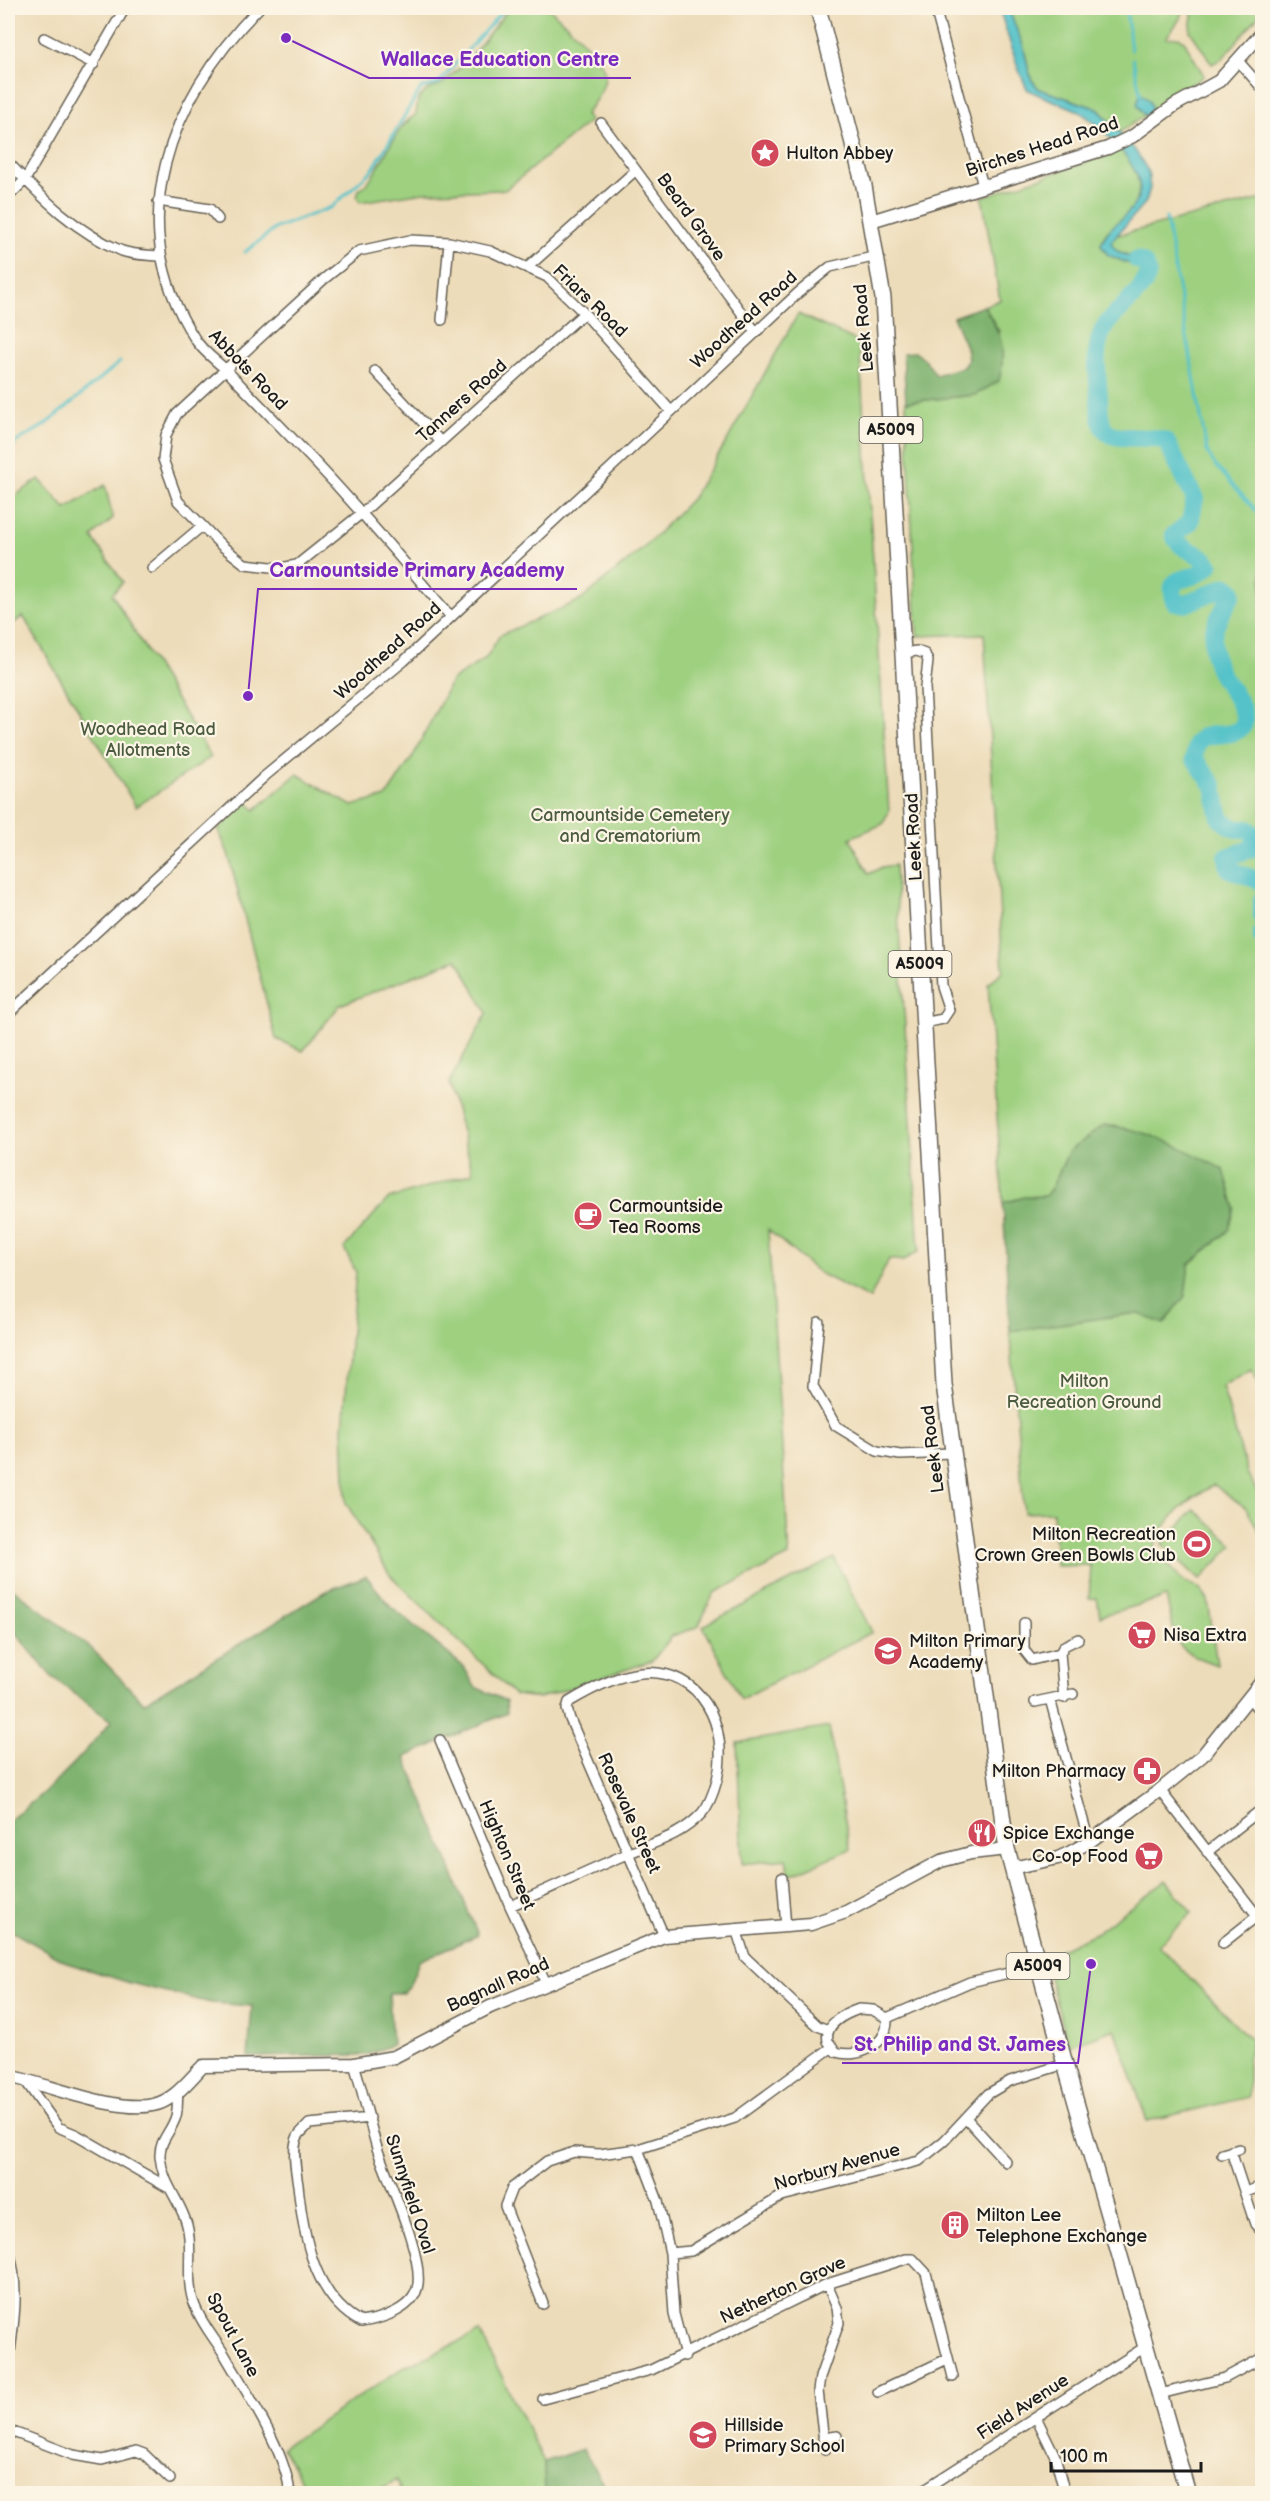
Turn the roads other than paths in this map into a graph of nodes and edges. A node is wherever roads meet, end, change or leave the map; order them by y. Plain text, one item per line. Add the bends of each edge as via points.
1 (125, 8) edge
2 (259, 8) edge
3 (818, 8) edge
4 (935, 8) edge
5 (1263, 33) edge
6 (44, 38) dead end
7 (1239, 62) junction
8 (94, 64) junction
9 (1263, 88) edge
10 (601, 123) dead end
11 (8, 162) edge
12 (636, 170) junction
13 (24, 180) junction
14 (983, 186) junction
15 (8, 197) edge
16 (158, 201) junction
17 (218, 219) dead end
18 (871, 221) junction
19 (448, 242) junction
20 (159, 256) junction
21 (877, 256) junction
22 (527, 268) junction
23 (584, 313) junction
24 (442, 320) dead end
25 (755, 331) junction
26 (225, 369) junction
27 (375, 371) dead end
28 (670, 410) junction
29 (441, 442) junction
30 (362, 513) junction
31 (201, 526) junction
32 (152, 568) dead end
33 (451, 617) junction
34 (903, 653) junction
35 (8, 1014) edge
36 (923, 1023) junction
37 (819, 1322) dead end
38 (952, 1454) junction
39 (1024, 1623) dead end
40 (1078, 1639) dead end
41 (1060, 1653) junction
42 (1263, 1681) edge
43 (1050, 1699) junction
44 (1250, 1699) junction
45 (1035, 1702) dead end
46 (1263, 1714) edge
47 (440, 1740) dead end
48 (1160, 1790) junction
49 (1263, 1809) edge
50 (1089, 1842) junction
51 (1007, 1849) junction
52 (1208, 1852) junction
53 (629, 1853) junction
54 (1012, 1868) junction
55 (782, 1878) dead end
56 (510, 1906) junction
57 (1261, 1916) edge
58 (786, 1927) junction
59 (736, 1929) junction
60 (1223, 1929) dead end
61 (664, 1936) junction
62 (1038, 1966) junction
63 (546, 1983) junction
64 (886, 2018) junction
65 (828, 2030) junction
66 (831, 2048) junction
67 (354, 2064) junction
68 (1065, 2064) junction
69 (8, 2076) edge
70 (24, 2079) junction
71 (178, 2093) junction
72 (370, 2118) junction
73 (966, 2118) junction
74 (638, 2149) junction
75 (1231, 2151) dead end
76 (1006, 2162) dead end
77 (1263, 2186) edge
78 (167, 2187) junction
79 (1246, 2192) junction
80 (1263, 2232) edge
81 (8, 2248) edge
82 (670, 2253) junction
83 (827, 2284) junction
84 (543, 2304) dead end
85 (1145, 2346) junction
86 (685, 2356) junction
87 (1263, 2358) edge
88 (947, 2359) junction
89 (8, 2367) edge
90 (953, 2377) dead end
91 (878, 2392) dead end
92 (1160, 2394) junction
93 (543, 2399) dead end
94 (1037, 2419) junction
95 (8, 2430) edge
96 (837, 2436) dead end
97 (824, 2438) junction
98 (825, 2450) dead end
99 (170, 2479) dead end
100 (290, 2493) edge
101 (917, 2493) edge
102 (1065, 2493) edge
103 (1188, 2493) edge

1 - 8 street
2 - 16 street, Abbots Road via 200,82 165,164
3 - 18 main road, Leek Road / A5009
4 - 14 street
5 - 7 street, Birches Head Road
6 - 8 street
7 - 9 street
7 - 14 street, Birches Head Road via 1219,81 1175,105 1133,136 1108,148
8 - 13 street
10 - 12 street, Beard Grove
11 - 13 street
12 - 22 street
12 - 25 street, Beard Grove
13 - 15 street
13 - 20 street via 61,214 98,238 124,252
14 - 18 street, Birches Head Road
16 - 17 street via 210,209
16 - 20 street, Abbots Road
18 - 21 main road, Leek Road / A5009
19 - 22 street, Friars Road via 490,251
19 - 24 street
19 - 26 street, Friars Road via 410,240 359,251
20 - 26 street, Abbots Road via 182,317 197,342
21 - 25 street, Woodhead Road via 830,267
21 - 34 main road, Leek Road / A5009
22 - 23 street, Friars Road via 547,278
23 - 28 street, Friars Road
23 - 29 street, Tanners Road
25 - 28 street, Woodhead Road
26 - 30 street, Abbots Road
26 - 31 street, Friars Road via 177,414 165,435 163,459 171,484 178,501
27 - 29 street
28 - 33 street, Woodhead Road
29 - 30 street, Tanners Road
30 - 31 street, Tanners Road via 297,565 280,568 245,564
30 - 33 street, Abbots Road
31 - 32 street
33 - 35 street, Woodhead Road via 265,776
34 - 36 main road, Leek Road / A5009
34 - 36 street, Leek Road via 917,651 925,654 928,661 925,687 941,986 949,1010 943,1019
36 - 38 main road, Leek Road / A5009 via 940,1328
37 - 38 street via 813,1386 836,1426 877,1451 900,1455
38 - 51 main road, Leek Road / A5009
39 - 41 street via 1024,1650 1032,1660
40 - 41 street via 1064,1646
41 - 43 street via 1069,1696
42 - 44 street
43 - 45 street
43 - 50 street
44 - 46 street
44 - 48 street via 1202,1756
47 - 56 street, Highton Street
48 - 50 street
48 - 52 street
49 - 52 street
50 - 54 street via 1058,1858
51 - 54 main road, Leek Road / A5009
51 - 58 street, Bagnall Road via 941,1861 833,1918
52 - 57 street
53 - 53 street, Rosevale Street via 567,1709 569,1702 626,1677 657,1674 678,1680 705,1699 717,1725 720,1765 713,1793 704,1810 688,1826 662,1842
53 - 56 street
53 - 61 street, Rosevale Street
54 - 62 main road, A5009
55 - 58 street
56 - 63 street, Highton Street
57 - 60 street via 1226,1940
58 - 59 street, Bagnall Road
59 - 61 street, Bagnall Road
59 - 65 street via 745,1957 818,2026
61 - 63 street, Bagnall Road
62 - 64 street via 970,1982
62 - 68 main road, A5009
63 - 67 street, Bagnall Road via 449,2026 394,2057
64 - 65 street via 873,2010 859,2009 837,2020
64 - 66 street via 885,2033 870,2048 849,2054
65 - 66 street
66 - 74 street via 735,2118
67 - 71 street, Bagnall Road via 203,2066
67 - 72 street, Sunnyfield Oval
68 - 73 street, Norbury Avenue via 1010,2081 988,2094
68 - 85 main road, A5009
69 - 70 street, Bagnall Road
70 - 71 street, Bagnall Road via 127,2107 154,2105
70 - 78 street, Spout Lane via 58,2127 77,2134
71 - 78 street, Spout Lane via 176,2114 160,2144
72 - 72 street, Sunnyfield Oval via 309,2124 297,2138 303,2233 318,2274 349,2315 361,2322 383,2318 406,2304 419,2283 409,2235
73 - 76 street
73 - 82 street, Norbury Avenue via 919,2161 782,2196 691,2251
74 - 82 street via 658,2201
74 - 84 street via 599,2154 574,2152 547,2161 512,2188 506,2206
75 - 79 street
77 - 79 street
78 - 100 street, Spout Lane via 187,2222 194,2305 265,2427 282,2462
79 - 80 street via 1255,2224
81 - 89 street via 15,2303
82 - 86 street via 674,2314
83 - 86 street, Netherton Grove
83 - 88 street, Netherton Grove via 898,2259 913,2259 927,2273
83 - 97 street via 839,2323 818,2391
85 - 92 main road, A5009
85 - 94 street, Field Avenue
86 - 93 street, Netherton Grove via 651,2370
87 - 92 street via 1225,2378
88 - 90 street
88 - 91 street
92 - 103 main road, A5009
94 - 101 street, Field Avenue
94 - 102 street via 1055,2456
95 - 99 street via 73,2455 102,2460 136,2451
96 - 97 street
97 - 98 street

